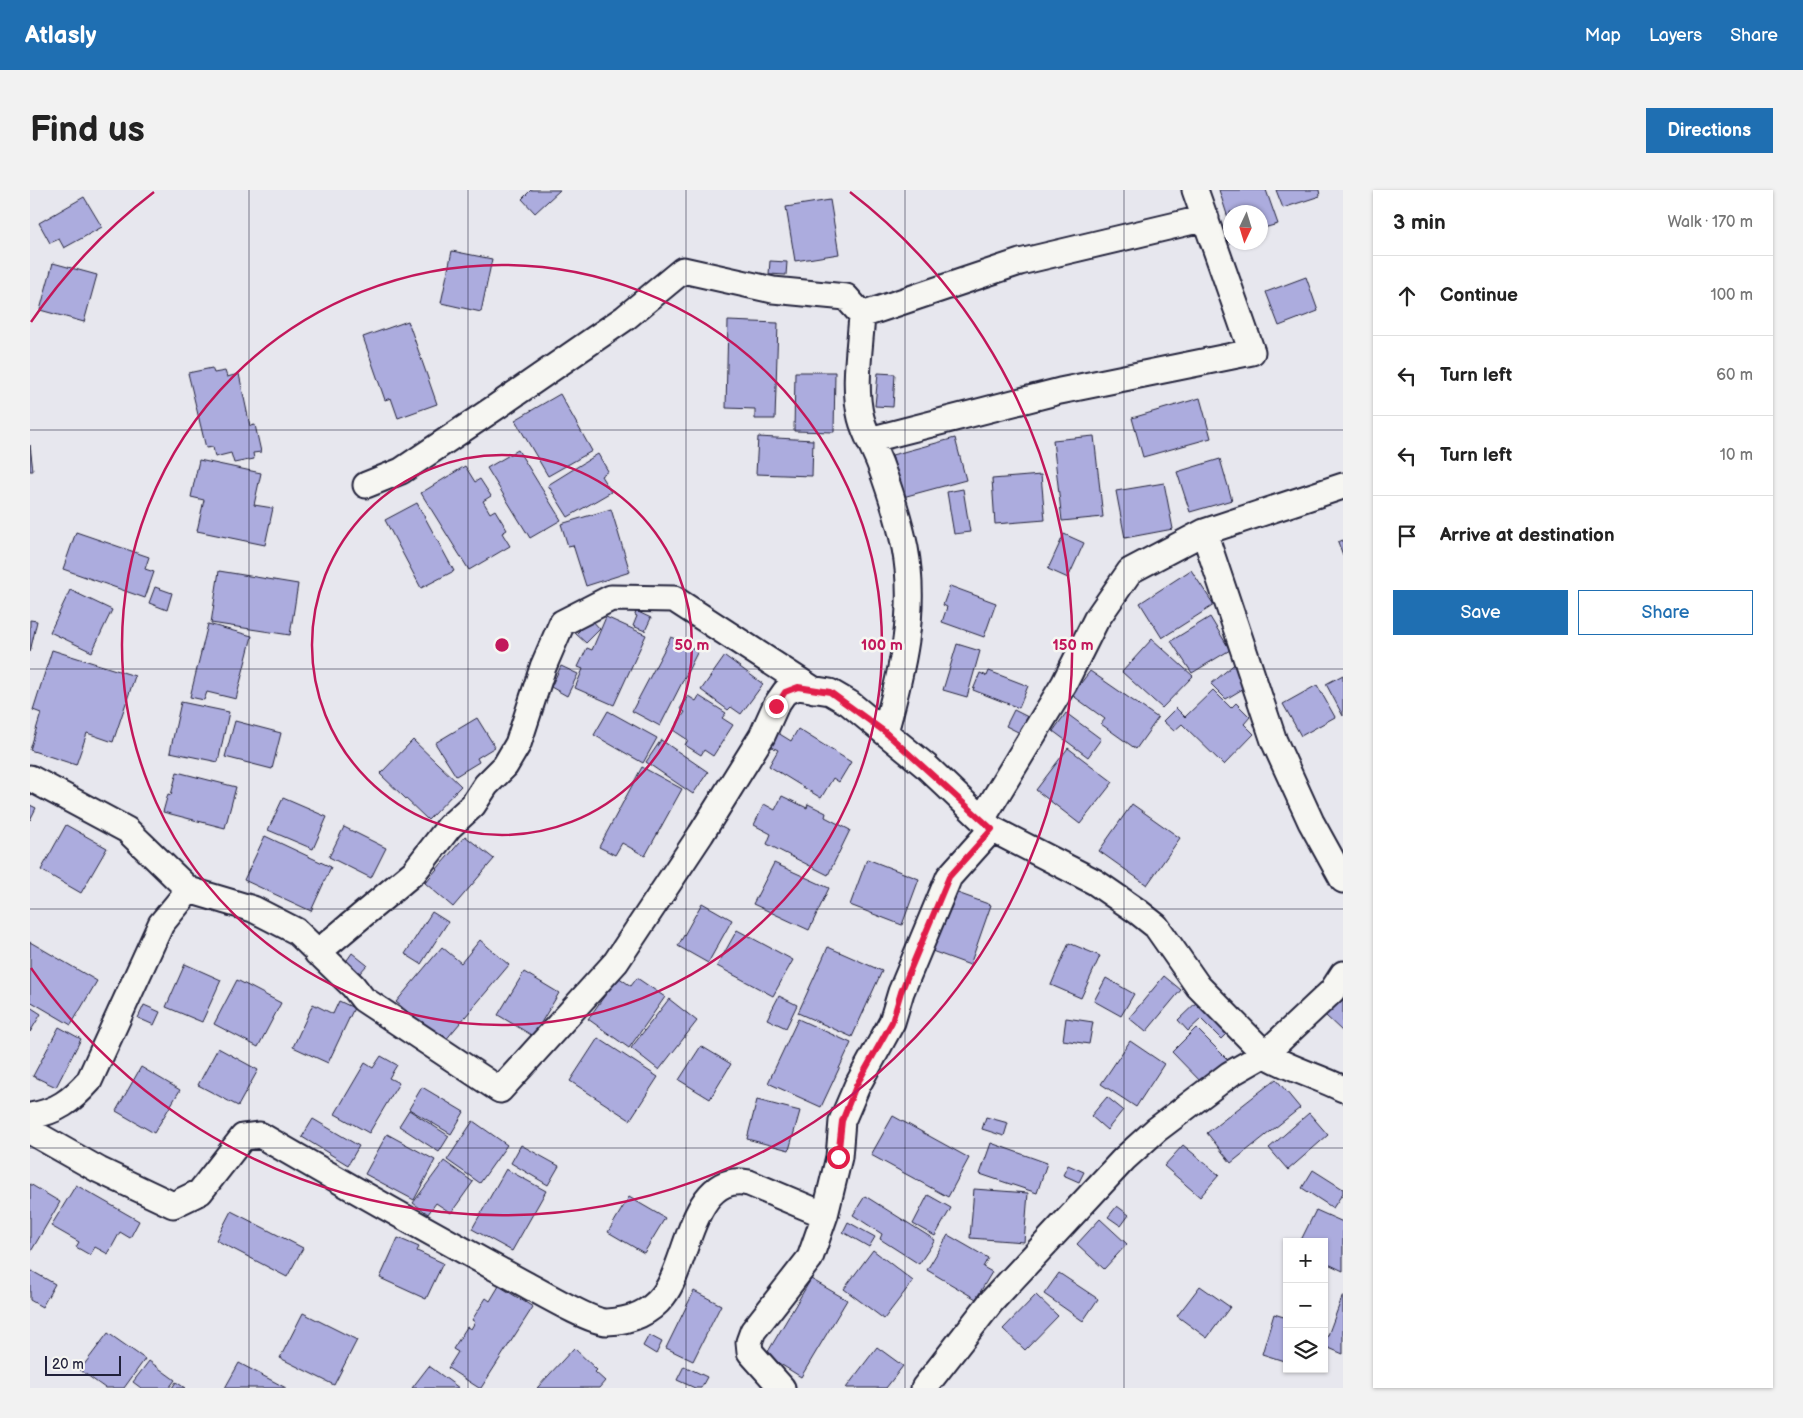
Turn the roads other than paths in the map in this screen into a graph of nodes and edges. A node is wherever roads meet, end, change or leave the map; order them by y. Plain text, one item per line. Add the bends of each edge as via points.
1 (1194, 190) edge
2 (1206, 218) junction
3 (862, 315) junction
4 (869, 440) junction
5 (366, 485) dead end
6 (1343, 486) edge
7 (1204, 532) junction
8 (814, 690) junction
9 (885, 732) junction
10 (30, 778) edge
11 (987, 824) junction
12 (1343, 880) edge
13 (189, 890) junction
14 (317, 953) junction
15 (1343, 974) edge
16 (1266, 1054) junction
17 (1343, 1089) edge
18 (30, 1116) edge
19 (30, 1131) edge
20 (825, 1215) junction
21 (782, 1388) edge
22 (924, 1388) edge

1 - 2 street
2 - 3 street via 1020,262
2 - 4 street via 1252,352 1060,390
3 - 4 street via 858,383 861,417
3 - 5 street via 846,297 773,290 682,270 625,318 504,402 402,471
4 - 9 street via 896,514 905,549 910,591 909,631 903,666
6 - 7 street
7 - 11 street via 1130,571 1096,620
7 - 12 street via 1274,741 1311,822
8 - 9 street via 830,692
8 - 14 street via 674,599 611,598 562,623 543,667 518,744 505,766 414,872
8 - 14 street via 798,687 785,692 762,736 701,834 616,962 500,1090 378,1011
9 - 11 street
10 - 13 street via 127,830
11 - 16 street via 1095,882 1156,926 1198,986
11 - 20 street via 949,877 901,992 892,1022 856,1086 842,1121
13 - 14 street via 252,909 296,931
13 - 18 street via 161,924 89,1081 72,1100
15 - 16 street via 1332,991
16 - 17 street via 1278,1063 1295,1067
16 - 22 street via 1230,1074 1156,1130 1124,1159 991,1302
19 - 20 street via 99,1170 173,1205 200,1192 243,1137 260,1136 556,1301 605,1323 638,1317 663,1297 676,1276 696,1219 708,1196 722,1185 738,1180 749,1183
20 - 21 street via 810,1258 761,1318 749,1342 750,1352

